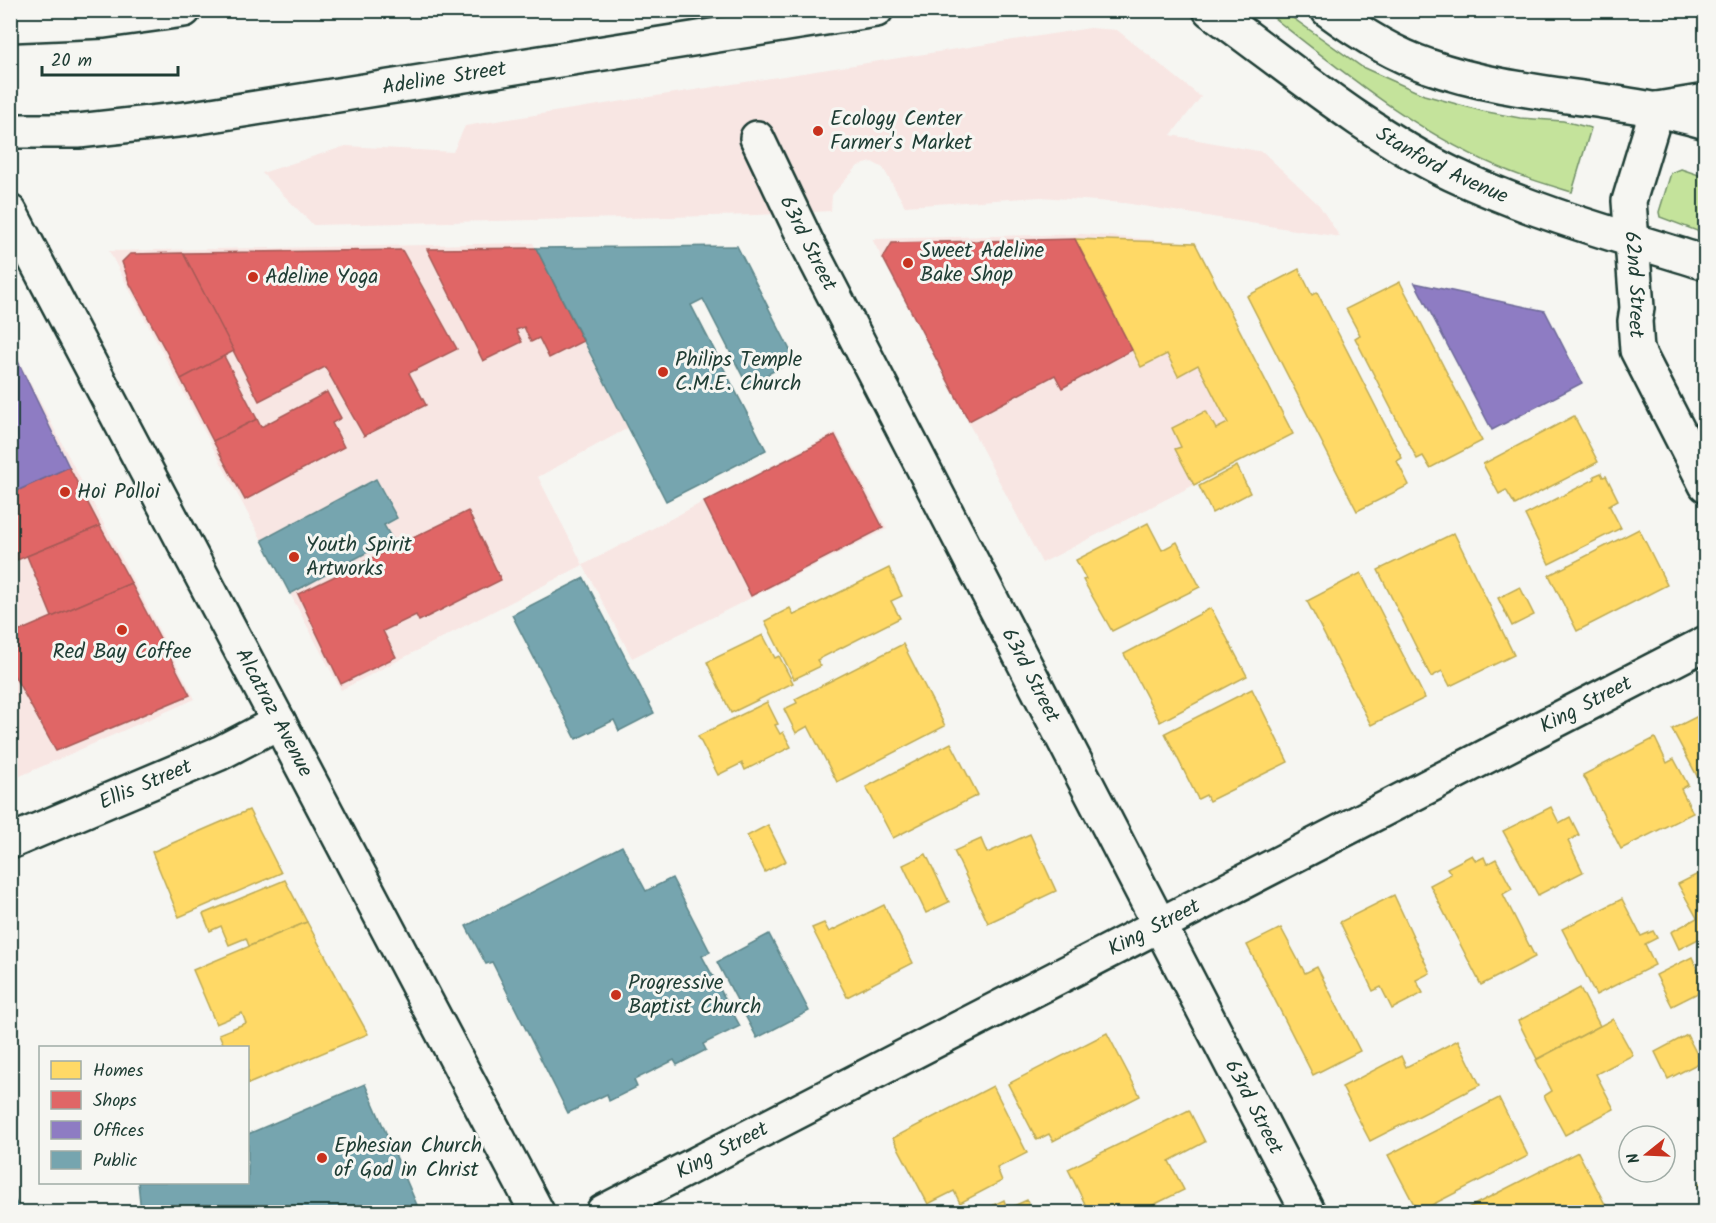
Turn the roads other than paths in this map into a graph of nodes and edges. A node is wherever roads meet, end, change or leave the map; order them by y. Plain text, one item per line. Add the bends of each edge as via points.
1 (184, 10) edge
2 (876, 10) edge
3 (1210, 10) edge
4 (1328, 10) edge
5 (10, 25) edge
6 (1706, 101) edge
7 (1657, 109) junction
8 (1706, 122) edge
9 (10, 131) edge
10 (757, 138) dead end
11 (10, 212) edge
12 (1630, 238) junction
13 (1706, 263) edge
14 (1706, 485) edge
15 (1706, 643) edge
16 (279, 722) junction
17 (10, 842) edge
18 (1158, 925) junction
19 (537, 1212) edge
20 (603, 1212) edge
21 (1308, 1212) edge

1 - 5 street via 104,21
2 - 9 street, Adeline Street via 186,119 78,131
3 - 12 street, Stanford Avenue via 1406,149 1495,193
4 - 7 street via 1381,46 1427,66 1477,81
6 - 7 street
7 - 8 street
7 - 12 street, 62nd Street via 1629,201
10 - 18 street, 63rd Street
11 - 16 street, Alcatraz Avenue
12 - 13 street, Stanford Avenue
12 - 14 street, 62nd Street via 1637,350
15 - 18 street, King Street
16 - 17 street, Ellis Street via 220,753
16 - 19 street, Alcatraz Avenue
18 - 20 street, King Street
18 - 21 street, 63rd Street

